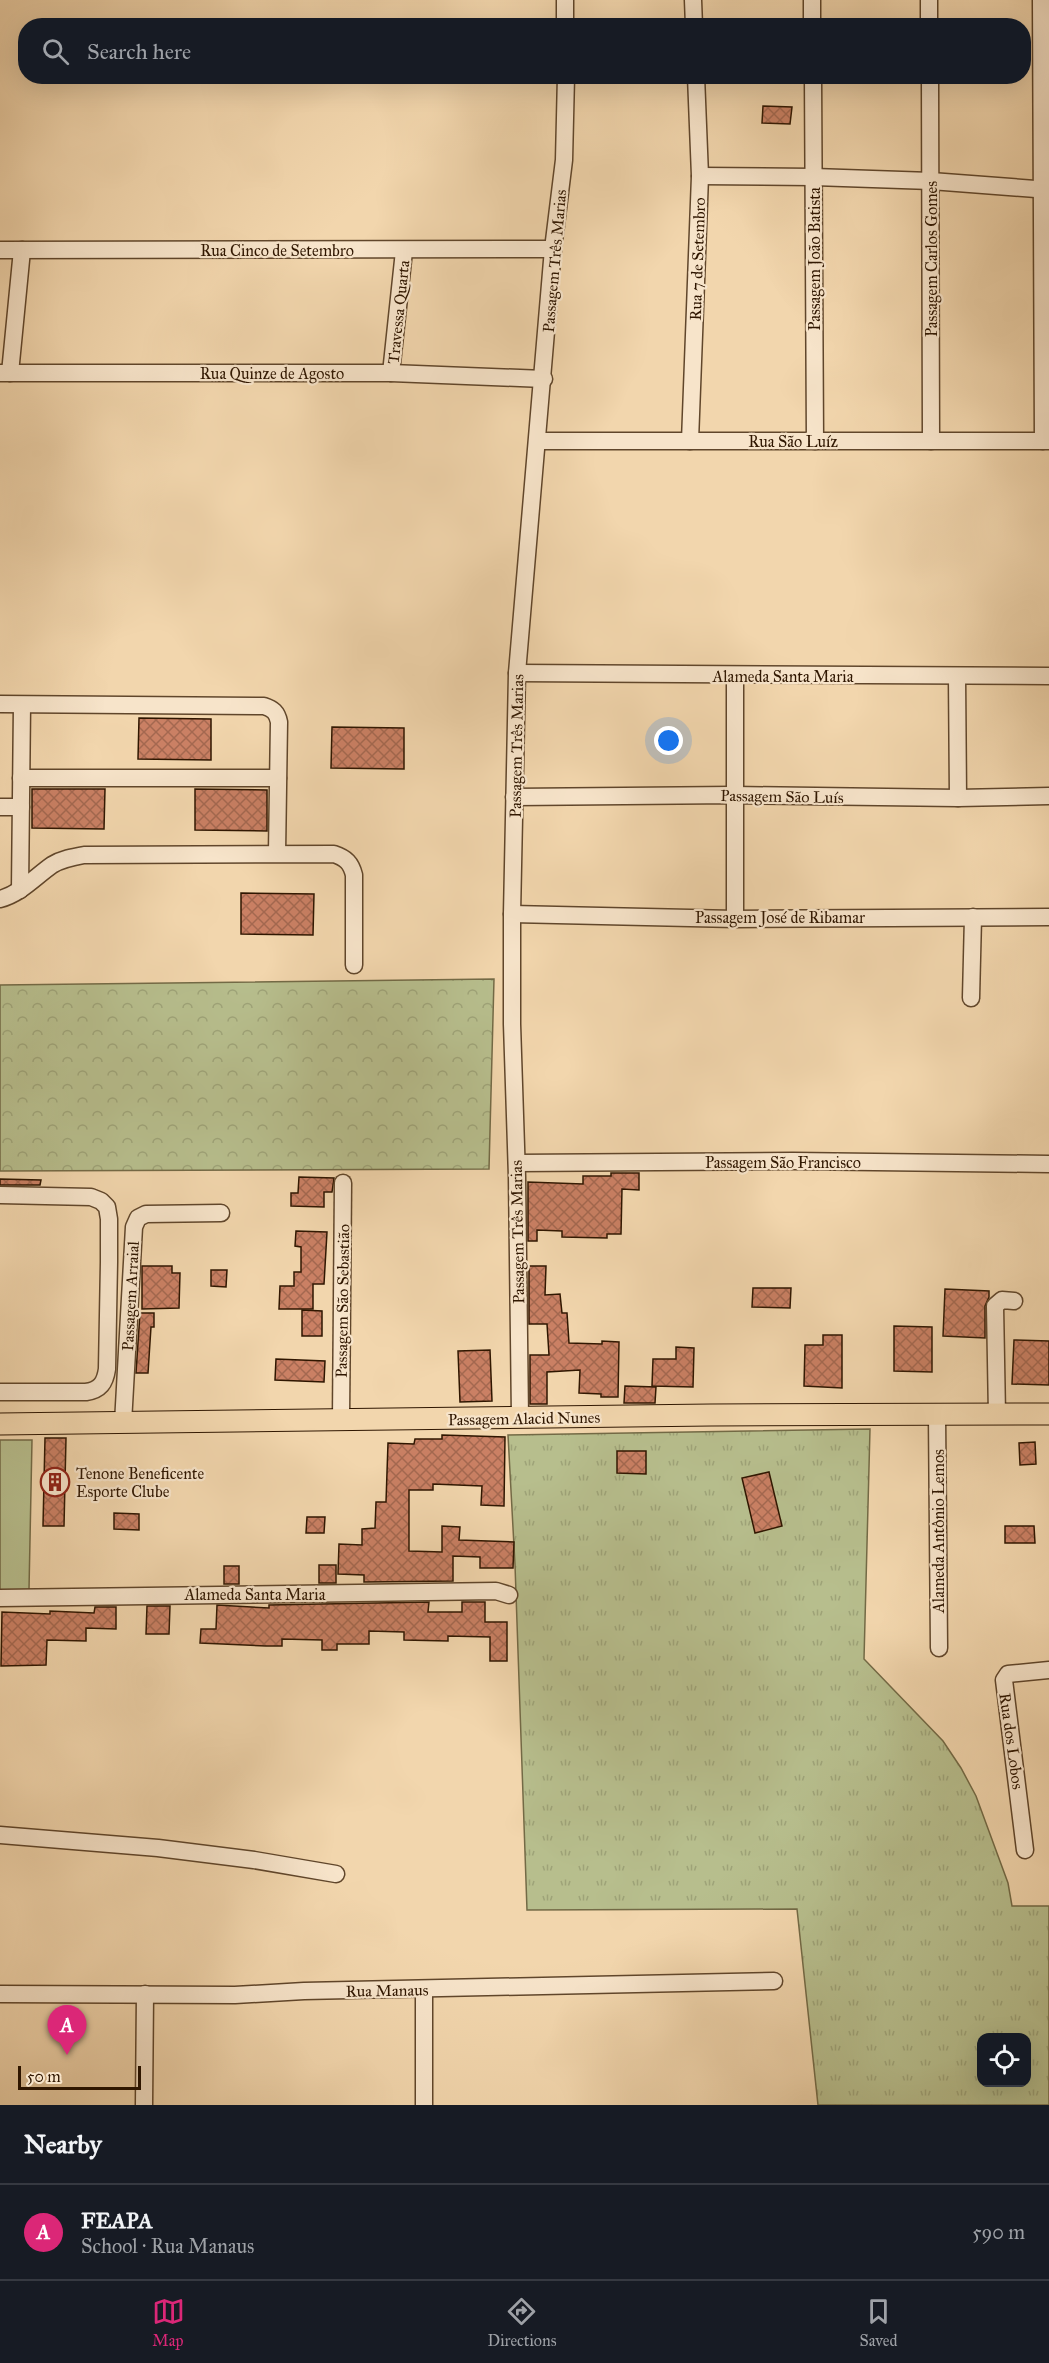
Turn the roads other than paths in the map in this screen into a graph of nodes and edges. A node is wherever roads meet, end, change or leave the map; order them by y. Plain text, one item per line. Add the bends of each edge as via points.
1 (565, 0) edge
2 (693, 0) edge
3 (812, 0) edge
4 (929, 0) edge
5 (1041, 0) edge
6 (565, 18) edge
7 (694, 18) edge
8 (812, 18) edge
9 (929, 18) edge
10 (566, 84) edge
11 (696, 84) edge
12 (813, 84) edge
13 (930, 84) edge
14 (700, 177) junction
15 (814, 177) junction
16 (931, 181) junction
17 (1046, 190) edge
18 (553, 249) junction
19 (0, 250) edge
20 (22, 250) junction
21 (404, 251) junction
22 (5, 373) edge
23 (391, 373) junction
24 (543, 379) junction
25 (538, 441) junction
26 (690, 441) junction
27 (815, 441) junction
28 (931, 441) junction
29 (1046, 441) edge
30 (517, 673) junction
31 (735, 676) junction
32 (957, 676) junction
33 (1049, 676) edge
34 (0, 704) edge
35 (22, 705) junction
36 (21, 778) junction
37 (278, 778) junction
38 (734, 795) junction
39 (1049, 796) edge
40 (514, 797) junction
41 (958, 798) junction
42 (0, 807) edge
43 (21, 807) junction
44 (277, 853) junction
45 (20, 890) junction
46 (0, 899) edge
47 (512, 914) junction
48 (1049, 916) edge
49 (973, 917) junction
50 (735, 919) junction
51 (354, 965) dead end
52 (971, 998) dead end
53 (517, 1163) junction
54 (1049, 1164) edge
55 (343, 1183) dead end
56 (0, 1196) edge
57 (221, 1213) dead end
58 (1014, 1301) dead end
59 (0, 1392) edge
60 (937, 1414) junction
61 (1049, 1414) edge
62 (997, 1415) junction
63 (520, 1417) junction
64 (341, 1419) junction
65 (123, 1423) junction
66 (0, 1424) edge
67 (509, 1595) dead end
68 (0, 1598) edge
69 (939, 1648) dead end
70 (1049, 1670) edge
71 (0, 1835) edge
72 (1025, 1850) dead end
73 (336, 1874) dead end
74 (774, 1981) dead end
75 (424, 1989) junction
76 (0, 1994) edge
77 (145, 1994) junction
78 (144, 2105) edge
79 (424, 2105) edge

1 - 6 street
2 - 7 street
3 - 8 street
4 - 9 street
5 - 17 street
10 - 18 street, Passagem Três Marias via 564,160
11 - 14 street, Rua 7 de Setembro
12 - 15 street, Passagem João Batista
13 - 16 street, Passagem Carlos Gomes
14 - 15 street
14 - 26 street, Rua 7 de Setembro
15 - 16 street
15 - 27 street, Passagem João Batista
16 - 17 street
16 - 28 street, Passagem Carlos Gomes
17 - 29 street
18 - 21 street, Rua Cinco de Setembro
18 - 24 street, Passagem Três Marias
19 - 20 street, Rua Cinco de Setembro
20 - 21 street, Rua Cinco de Setembro
20 - 22 street
21 - 23 street, Travessa Quarta
22 - 23 street, Rua Quinze de Agosto
23 - 24 street, Rua Quinze de Agosto
24 - 25 street, Passagem Três Marias
25 - 26 street, Rua São Luíz
25 - 30 street, Passagem Três Marias
26 - 27 street, Rua São Luíz
27 - 28 street, Rua São Luíz
28 - 29 street, Rua São Luíz
30 - 31 street, Alameda Santa Maria
30 - 40 street, Passagem Três Marias
31 - 32 street, Alameda Santa Maria
31 - 38 street
32 - 33 street, Alameda Santa Maria
32 - 41 street
34 - 35 street
35 - 36 street
35 - 37 street via 272,708 279,722
36 - 37 street
36 - 43 street
37 - 44 street
38 - 40 street, Passagem São Luís
38 - 41 street, Passagem São Luís
38 - 50 street
39 - 41 street, Passagem São Luís
40 - 47 street, Passagem Três Marias
42 - 43 street
43 - 45 street
44 - 45 street via 69,857
44 - 51 street via 334,854 351,865
45 - 46 street
47 - 50 street, Passagem José de Ribamar
47 - 53 street, Passagem Três Marias
48 - 49 street, Passagem José de Ribamar
49 - 50 street, Passagem José de Ribamar
49 - 52 street
53 - 54 street, Passagem São Francisco
53 - 63 street, Passagem Três Marias
55 - 64 street, Passagem São Sebastião
56 - 59 street via 81,1196 101,1201 109,1219 107,1369 102,1385 86,1392
57 - 65 street, Passagem Arraial via 146,1214 138,1218 134,1227
58 - 62 street via 1002,1300 995,1306
60 - 62 main road, Passagem Alacid Nunes
60 - 63 main road, Passagem Alacid Nunes
60 - 69 street, Alameda Antônio Lemos
61 - 62 main road, Passagem Alacid Nunes
63 - 64 main road, Passagem Alacid Nunes
64 - 65 main road, Passagem Alacid Nunes
65 - 66 main road, Passagem Alacid Nunes
67 - 68 street, Alameda Santa Maria via 496,1591
70 - 72 street, Rua dos Lobos via 1008,1674 1004,1680
71 - 73 street via 158,1848
74 - 75 street, Rua Manaus
75 - 77 street, Rua Manaus
75 - 79 street
76 - 77 street, Rua Manaus
77 - 78 street

